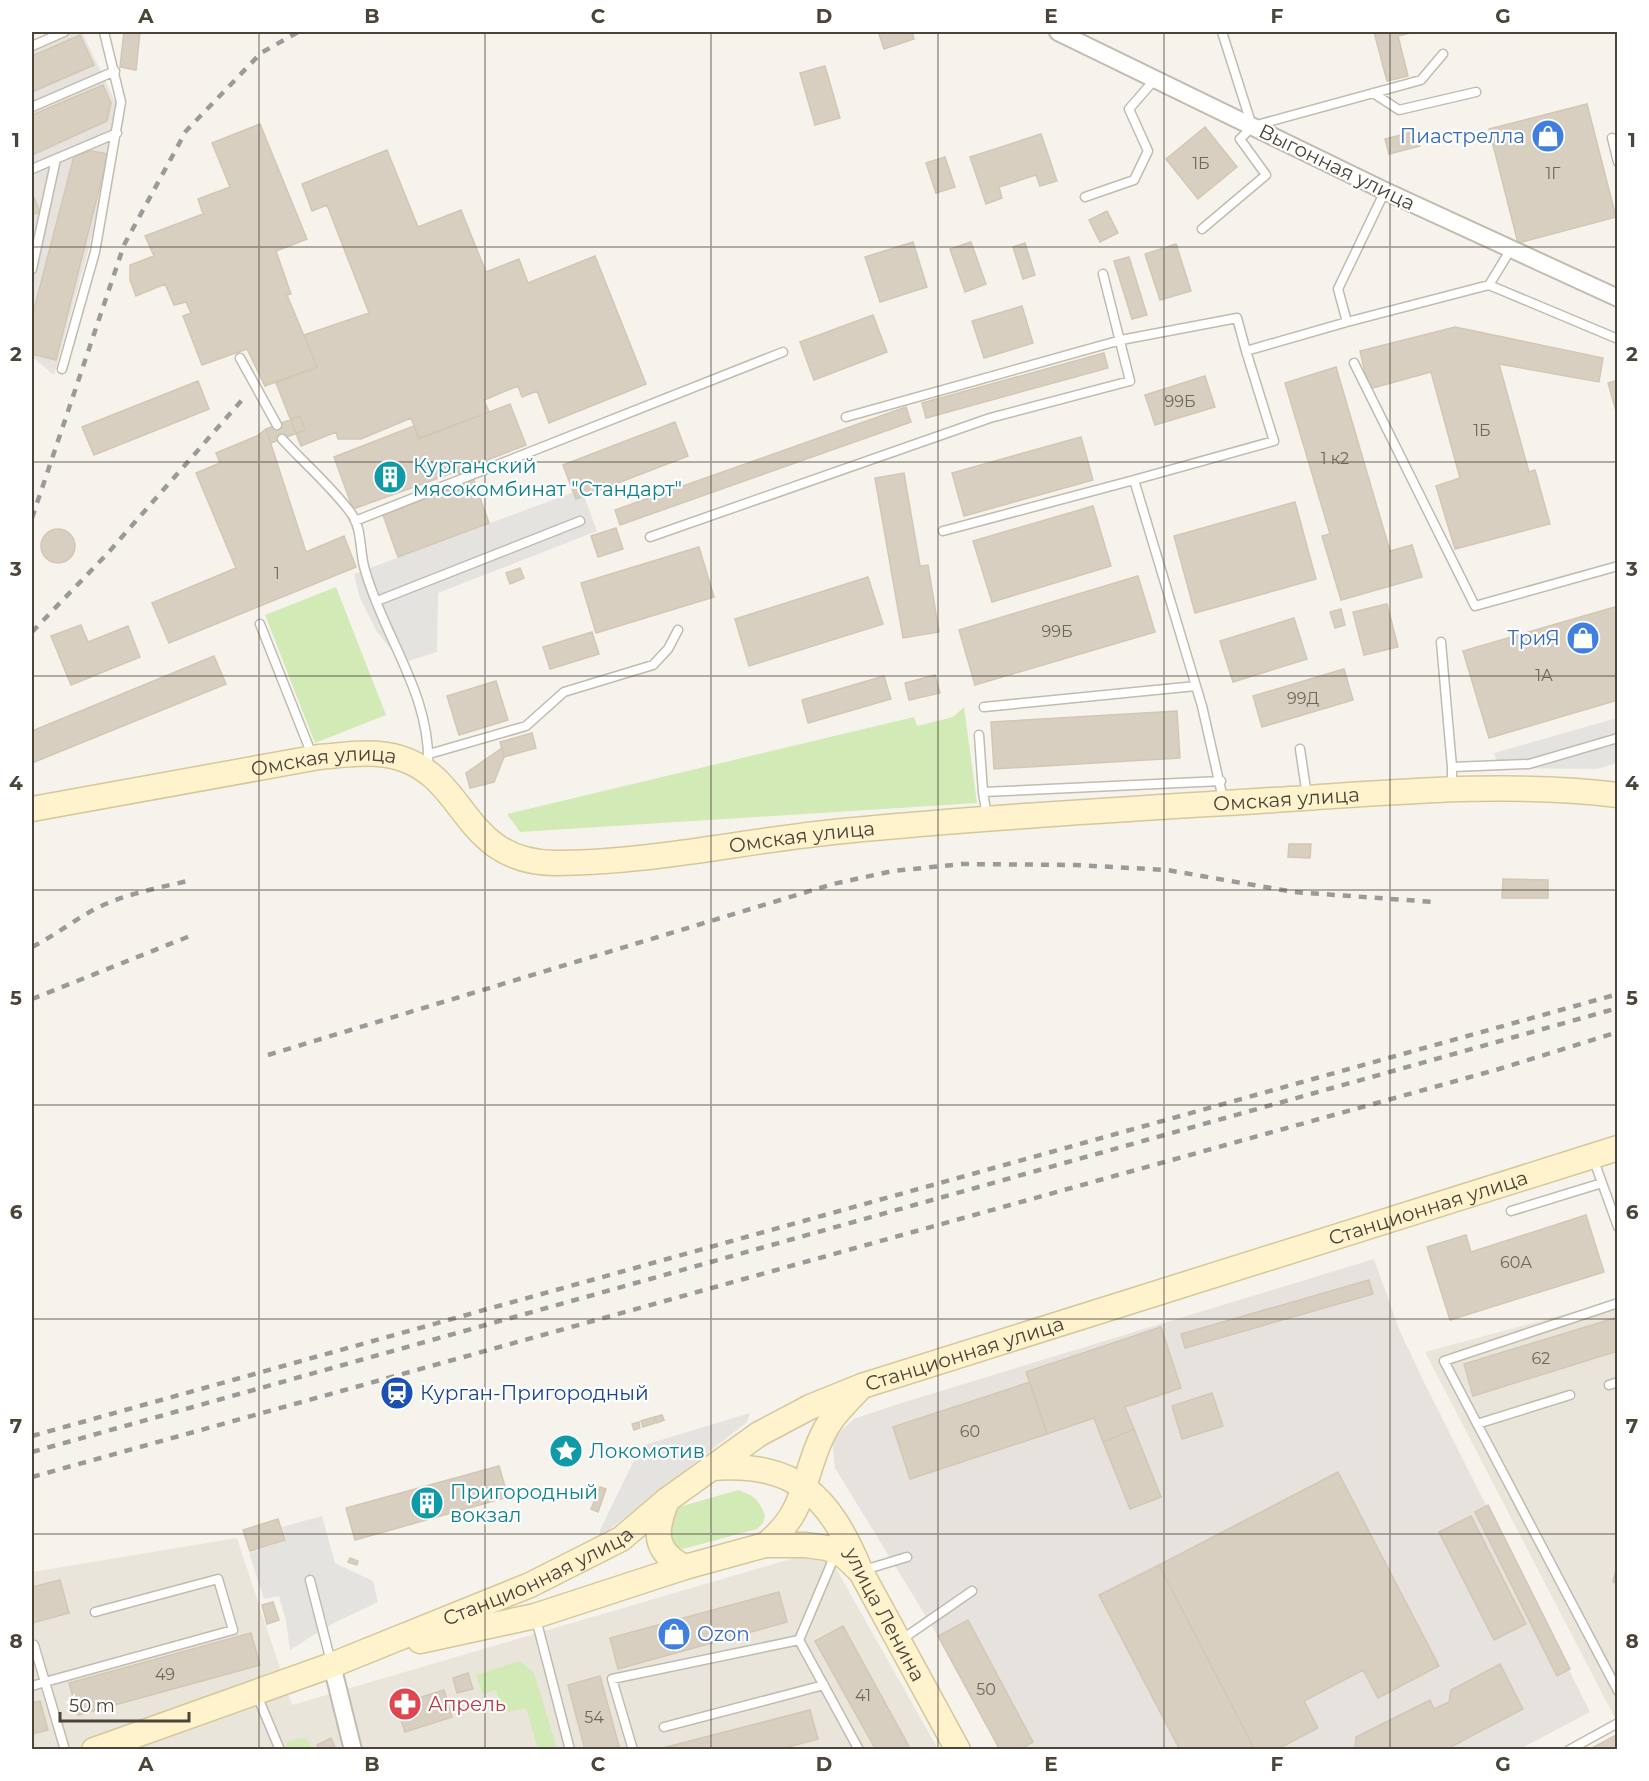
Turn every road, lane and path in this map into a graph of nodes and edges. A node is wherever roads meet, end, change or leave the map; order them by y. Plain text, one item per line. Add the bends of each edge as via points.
1 (64, 32) edge
2 (104, 32) edge
3 (1058, 32) edge
4 (1222, 32) edge
5 (32, 46) edge
6 (1443, 54) dead end
7 (115, 71) junction
8 (1156, 78) junction
9 (1476, 92) dead end
10 (1373, 93) junction
11 (32, 107) edge
12 (1252, 126) junction
13 (117, 133) junction
14 (1612, 138) dead end
15 (56, 159) junction
16 (1617, 162) edge
17 (32, 169) edge
18 (1385, 191) junction
19 (1085, 197) dead end
20 (1202, 229) dead end
21 (1511, 249) junction
22 (32, 269) edge
23 (1103, 274) dead end
24 (1488, 285) junction
25 (1617, 298) edge
26 (1347, 322) junction
27 (1617, 339) edge
28 (1121, 340) junction
29 (1246, 351) junction
30 (783, 352) dead end
31 (240, 358) dead end
32 (1354, 363) dead end
33 (62, 369) dead end
34 (846, 417) dead end
35 (277, 425) dead end
36 (282, 439) dead end
37 (1134, 480) junction
38 (355, 521) junction
39 (580, 521) dead end
40 (943, 531) dead end
41 (650, 537) dead end
42 (1617, 566) edge
43 (377, 601) junction
44 (260, 624) dead end
45 (678, 630) dead end
46 (1441, 642) dead end
47 (1196, 686) junction
48 (984, 707) dead end
49 (979, 735) dead end
50 (1617, 738) edge
51 (1300, 749) dead end
52 (313, 758) junction
53 (428, 763) junction
54 (1452, 778) junction
55 (983, 792) junction
56 (1222, 792) junction
57 (1617, 795) edge
58 (1307, 798) junction
59 (32, 810) edge
60 (987, 820) junction
61 (1617, 1148) edge
62 (1593, 1157) junction
63 (1602, 1183) junction
64 (1511, 1211) dead end
65 (1617, 1227) edge
66 (1617, 1303) edge
67 (862, 1386) junction
68 (1570, 1395) dead end
69 (1477, 1424) junction
70 (711, 1468) junction
71 (804, 1487) junction
72 (667, 1500) junction
73 (765, 1545) junction
74 (836, 1552) junction
75 (907, 1557) dead end
76 (685, 1567) junction
77 (861, 1572) junction
78 (310, 1580) dead end
79 (972, 1591) dead end
80 (95, 1612) dead end
81 (535, 1616) junction
82 (799, 1640) junction
83 (898, 1641) junction
84 (32, 1646) edge
85 (356, 1655) junction
86 (332, 1665) junction
87 (45, 1682) junction
88 (824, 1685) junction
89 (32, 1686) edge
90 (1617, 1691) edge
91 (256, 1693) junction
92 (1617, 1723) edge
93 (664, 1727) dead end
94 (65, 1749) edge
95 (94, 1749) edge
96 (280, 1749) edge
97 (353, 1749) edge
98 (570, 1749) edge
99 (633, 1749) edge
100 (860, 1749) edge
101 (958, 1749) edge
102 (1570, 1749) edge

1 - 5 lane
2 - 7 lane
3 - 8 street, Выгонная улица
4 - 12 lane
6 - 10 lane via 1421,80
7 - 11 lane
7 - 13 lane via 121,102
8 - 12 street, Выгонная улица
8 - 19 lane via 1129,109 1148,152 1134,180
9 - 10 lane via 1399,110
10 - 12 lane
12 - 18 street, Выгонная улица
12 - 20 lane via 1240,140 1266,175
13 - 15 lane
13 - 33 lane via 95,252
14 - 16 lane
15 - 17 lane
15 - 22 lane
18 - 21 street, Выгонная улица
18 - 26 lane via 1338,289
21 - 24 lane
21 - 25 street, Выгонная улица
23 - 28 lane
24 - 26 lane
24 - 27 lane
26 - 29 lane
28 - 29 lane via 1237,318
28 - 34 lane
28 - 41 lane via 1131,381 990,418
29 - 37 lane via 1274,441
30 - 38 lane
31 - 35 lane
32 - 42 lane via 1475,606
36 - 38 lane
37 - 40 lane
37 - 47 lane
38 - 43 lane via 362,540 364,569
39 - 43 lane
43 - 53 lane via 423,710
44 - 52 lane
45 - 53 lane via 668,650 653,665 564,692 526,726
46 - 54 lane
47 - 48 lane
47 - 56 lane
49 - 55 lane
50 - 54 lane via 1529,764
51 - 58 lane
52 - 53 main road, Омская улица via 366,753
52 - 59 main road, Омская улица
53 - 60 main road, Омская улица via 482,834 505,853 530,862 589,863 843,831
54 - 57 main road, Омская улица
54 - 58 main road, Омская улица
55 - 56 lane
55 - 60 lane
56 - 58 main road, Омская улица
56 - 60 main road, Омская улица
61 - 62 main road, Станционная улица
62 - 63 lane
62 - 67 main road, Станционная улица
63 - 64 lane
63 - 65 lane
66 - 69 lane via 1444,1361
67 - 70 main road, Станционная улица via 759,1434
67 - 71 main road via 823,1434
68 - 69 lane
69 - 90 lane
70 - 71 main road, улица Ленина via 764,1468
70 - 72 main road, Станционная улица
71 - 73 main road via 784,1531
71 - 77 main road, улица Ленина via 836,1524
72 - 76 main road via 659,1520 662,1549 670,1560
72 - 85 main road, Станционная улица via 621,1539 530,1586
73 - 74 main road, Станционная улица via 806,1545
73 - 76 main road, Станционная улица
74 - 77 main road, Станционная улица
74 - 82 lane
75 - 77 lane
76 - 81 main road, Станционная улица
77 - 83 main road, улица Ленина
78 - 86 lane
79 - 83 lane
80 - 87 lane via 218,1579 233,1630
81 - 85 main road, Станционная улица
81 - 98 lane
82 - 88 lane
82 - 99 lane via 612,1679
83 - 101 main road, улица Ленина
84 - 87 lane
85 - 86 main road, Станционная улица
86 - 91 main road, Станционная улица
86 - 97 street
87 - 89 lane
87 - 94 lane
88 - 93 lane
88 - 100 lane
91 - 95 main road, Станционная улица
91 - 96 lane
92 - 102 lane

